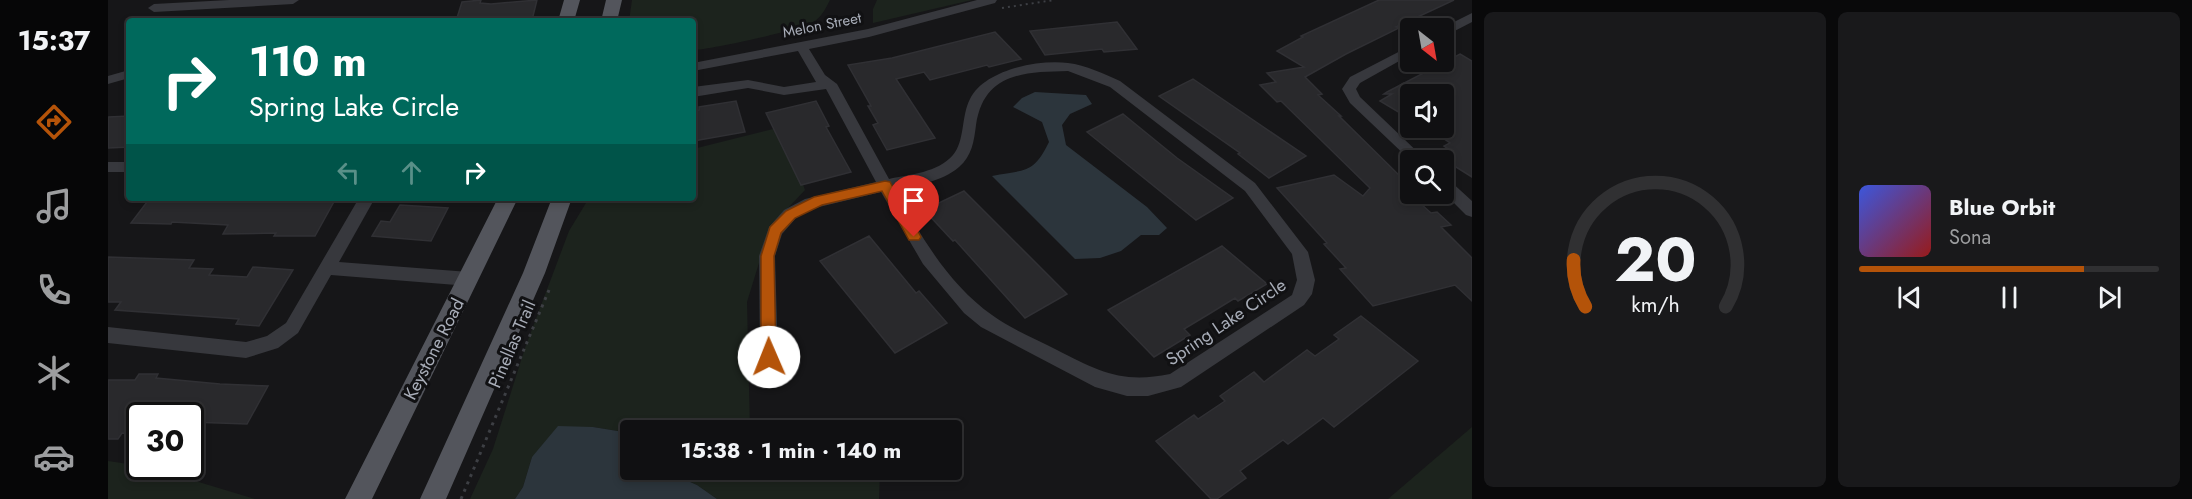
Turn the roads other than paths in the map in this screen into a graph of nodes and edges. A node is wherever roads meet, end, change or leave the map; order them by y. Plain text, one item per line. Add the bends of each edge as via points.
1 (293, 0) edge
2 (572, 0) edge
3 (614, 0) edge
4 (991, 0) edge
5 (157, 4) edge
6 (1472, 17) edge
7 (567, 18) edge
8 (610, 18) edge
9 (1454, 27) edge
10 (808, 45) junction
11 (1400, 55) edge
12 (696, 65) edge
13 (126, 75) edge
14 (108, 80) edge
15 (830, 84) junction
16 (696, 92) edge
17 (1408, 150) edge
18 (108, 167) edge
19 (126, 167) edge
20 (885, 185) junction
21 (1454, 192) edge
22 (365, 201) edge
23 (507, 201) edge
24 (561, 201) edge
25 (1469, 205) edge
26 (328, 268) junction
27 (469, 279) junction
28 (108, 335) edge
29 (769, 357) dead end
30 (358, 499) edge
31 (433, 499) edge

1 - 5 street
2 - 7 main road
3 - 8 main road
4 - 10 street, Melon Street via 874,32
6 - 9 street
10 - 12 street, Melon Street
10 - 15 street, Spring Lake Circle via 819,78
11 - 17 street via 1355,80 1349,89 1355,100
13 - 14 street
15 - 16 street via 784,91 748,84
15 - 20 street, Spring Lake Circle
18 - 19 street
20 - 20 street, Spring Lake Circle via 932,267 973,311 1095,379 1117,385 1138,387 1173,381 1298,300 1305,285 1300,252 1245,181 1115,84 1073,69 1025,72 989,84 974,106 966,149 957,160 942,171
20 - 29 street via 811,203 790,214 775,231 767,256
21 - 25 street
22 - 26 street
23 - 27 main road, Keystone Road
24 - 31 main road via 534,273
26 - 27 street
26 - 28 street via 292,328 256,348
27 - 30 main road, Keystone Road

